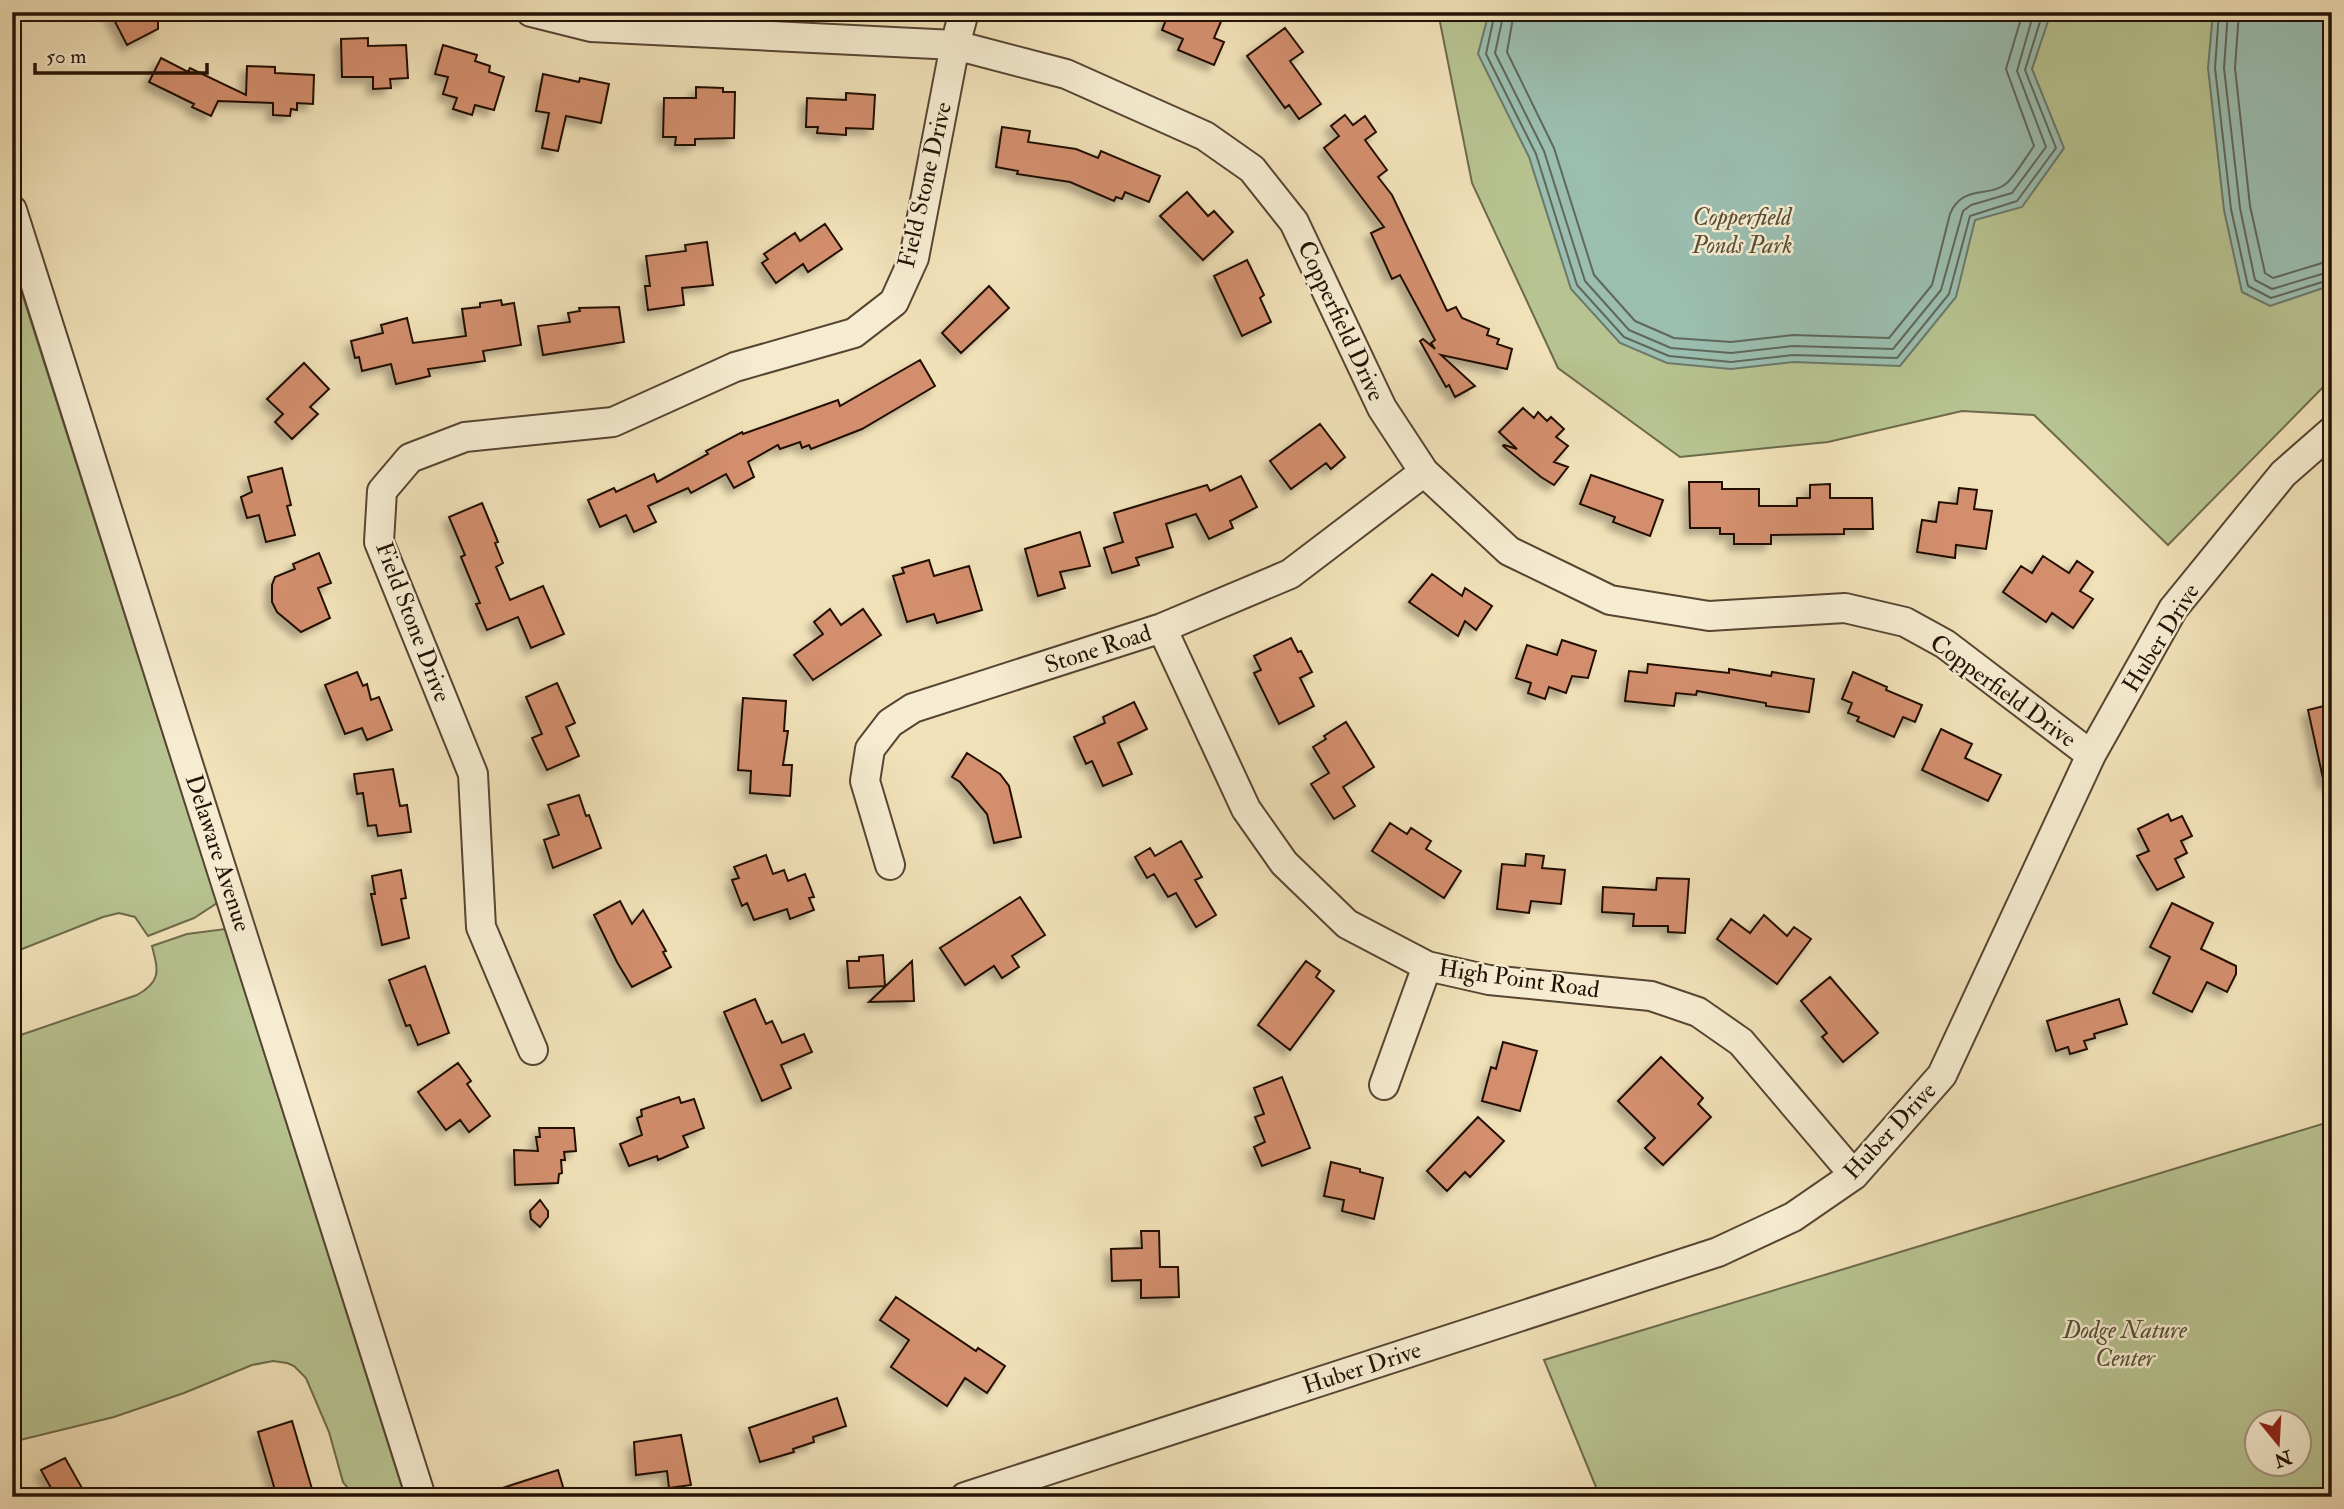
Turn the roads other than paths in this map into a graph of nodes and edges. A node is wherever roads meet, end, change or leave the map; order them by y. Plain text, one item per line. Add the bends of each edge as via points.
1 (531, 12) edge
2 (964, 12) edge
3 (955, 46) junction
4 (12, 211) edge
5 (2332, 431) edge
6 (1424, 472) junction
7 (1162, 628) junction
8 (2091, 755) junction
9 (890, 865) dead end
10 (1427, 967) junction
11 (533, 1051) dead end
12 (1384, 1085) dead end
13 (1854, 1175) junction
14 (999, 1492) edge
15 (421, 1497) edge
16 (965, 1497) edge

1 - 3 street, Copperfield Drive via 591,27
2 - 3 street, Field Stone Drive
3 - 6 street, Copperfield Drive via 1066,75 1205,136 1252,169 1294,222 1382,408
3 - 11 street, Field Stone Drive via 914,258 894,302 864,326 854,333 734,367 613,422 465,437 410,458 382,491 379,542 473,774 481,926
4 - 15 street, Delaware Avenue
5 - 8 street, Huber Drive via 2283,474 2173,609
6 - 7 street, Stone Road via 1290,574
6 - 8 street, Copperfield Drive via 1509,551 1610,600 1709,616 1845,608 1905,622 1945,644
7 - 9 street, Stone Road via 913,708 890,723 870,749 865,781
7 - 10 street, High Point Road via 1246,808 1284,863 1347,924
8 - 13 street, Huber Drive via 1942,1075
10 - 12 street
10 - 13 street, High Point Road via 1489,980 1651,996 1698,1012 1741,1042
13 - 14 street, Huber Drive via 1793,1217 1718,1252
14 - 16 street, Huber Drive

